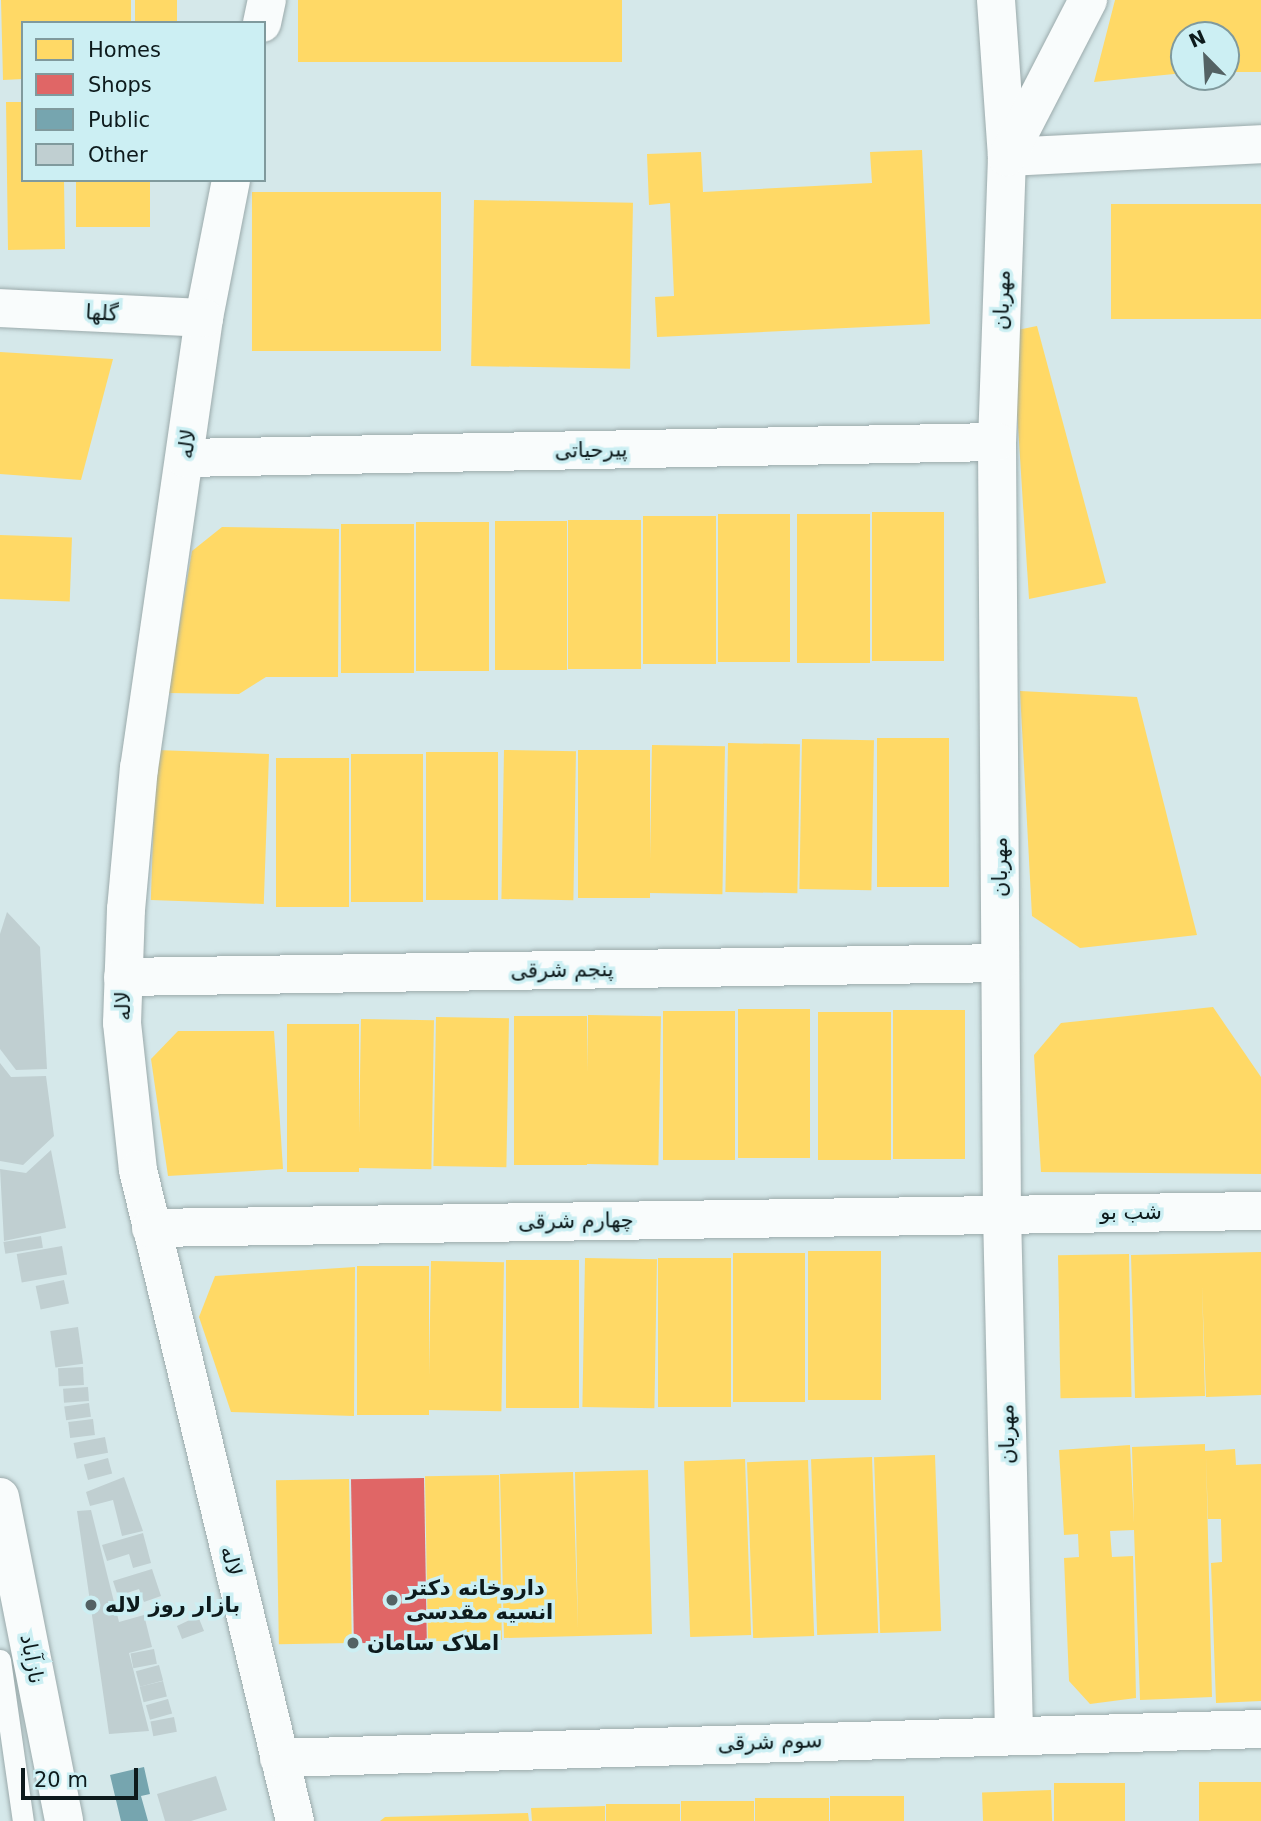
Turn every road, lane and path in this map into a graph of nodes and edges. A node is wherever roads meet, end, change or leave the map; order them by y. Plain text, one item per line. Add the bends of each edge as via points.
1 (267, 0) edge
2 (996, 0) edge
3 (1088, 0) edge
4 (262, 21) edge
5 (1261, 144) edge
6 (1007, 157) junction
7 (231, 182) edge
8 (0, 308) edge
9 (204, 318) junction
10 (997, 442) junction
11 (185, 458) junction
12 (1000, 963) junction
13 (123, 977) junction
14 (1261, 1211) edge
15 (1002, 1213) junction
16 (151, 1228) junction
17 (0, 1497) edge
18 (0, 1660) edge
19 (1261, 1729) edge
20 (1014, 1734) junction
21 (279, 1758) junction
22 (23, 1821) edge
23 (64, 1821) edge
24 (295, 1821) edge

1 - 4 street
2 - 6 street, مهربان
3 - 6 street
5 - 6 street
6 - 10 street, مهربان
7 - 9 street, لاله
8 - 9 street, گلها
9 - 11 street, لاله
10 - 11 street, پیرحیاتی
10 - 12 street, مهربان
11 - 13 street, لاله via 139,766
12 - 13 street, پنجم شرقی
12 - 15 street, مهربان
13 - 16 street, لاله via 130,1120
14 - 15 street, شب بو
15 - 16 street, چهارم شرقی
15 - 20 street, مهربان
16 - 21 street, لاله
17 - 23 street, نازآباد
18 - 22 lane
19 - 20 street, سوم شرقی
20 - 21 street, سوم شرقی
21 - 24 street, لاله

